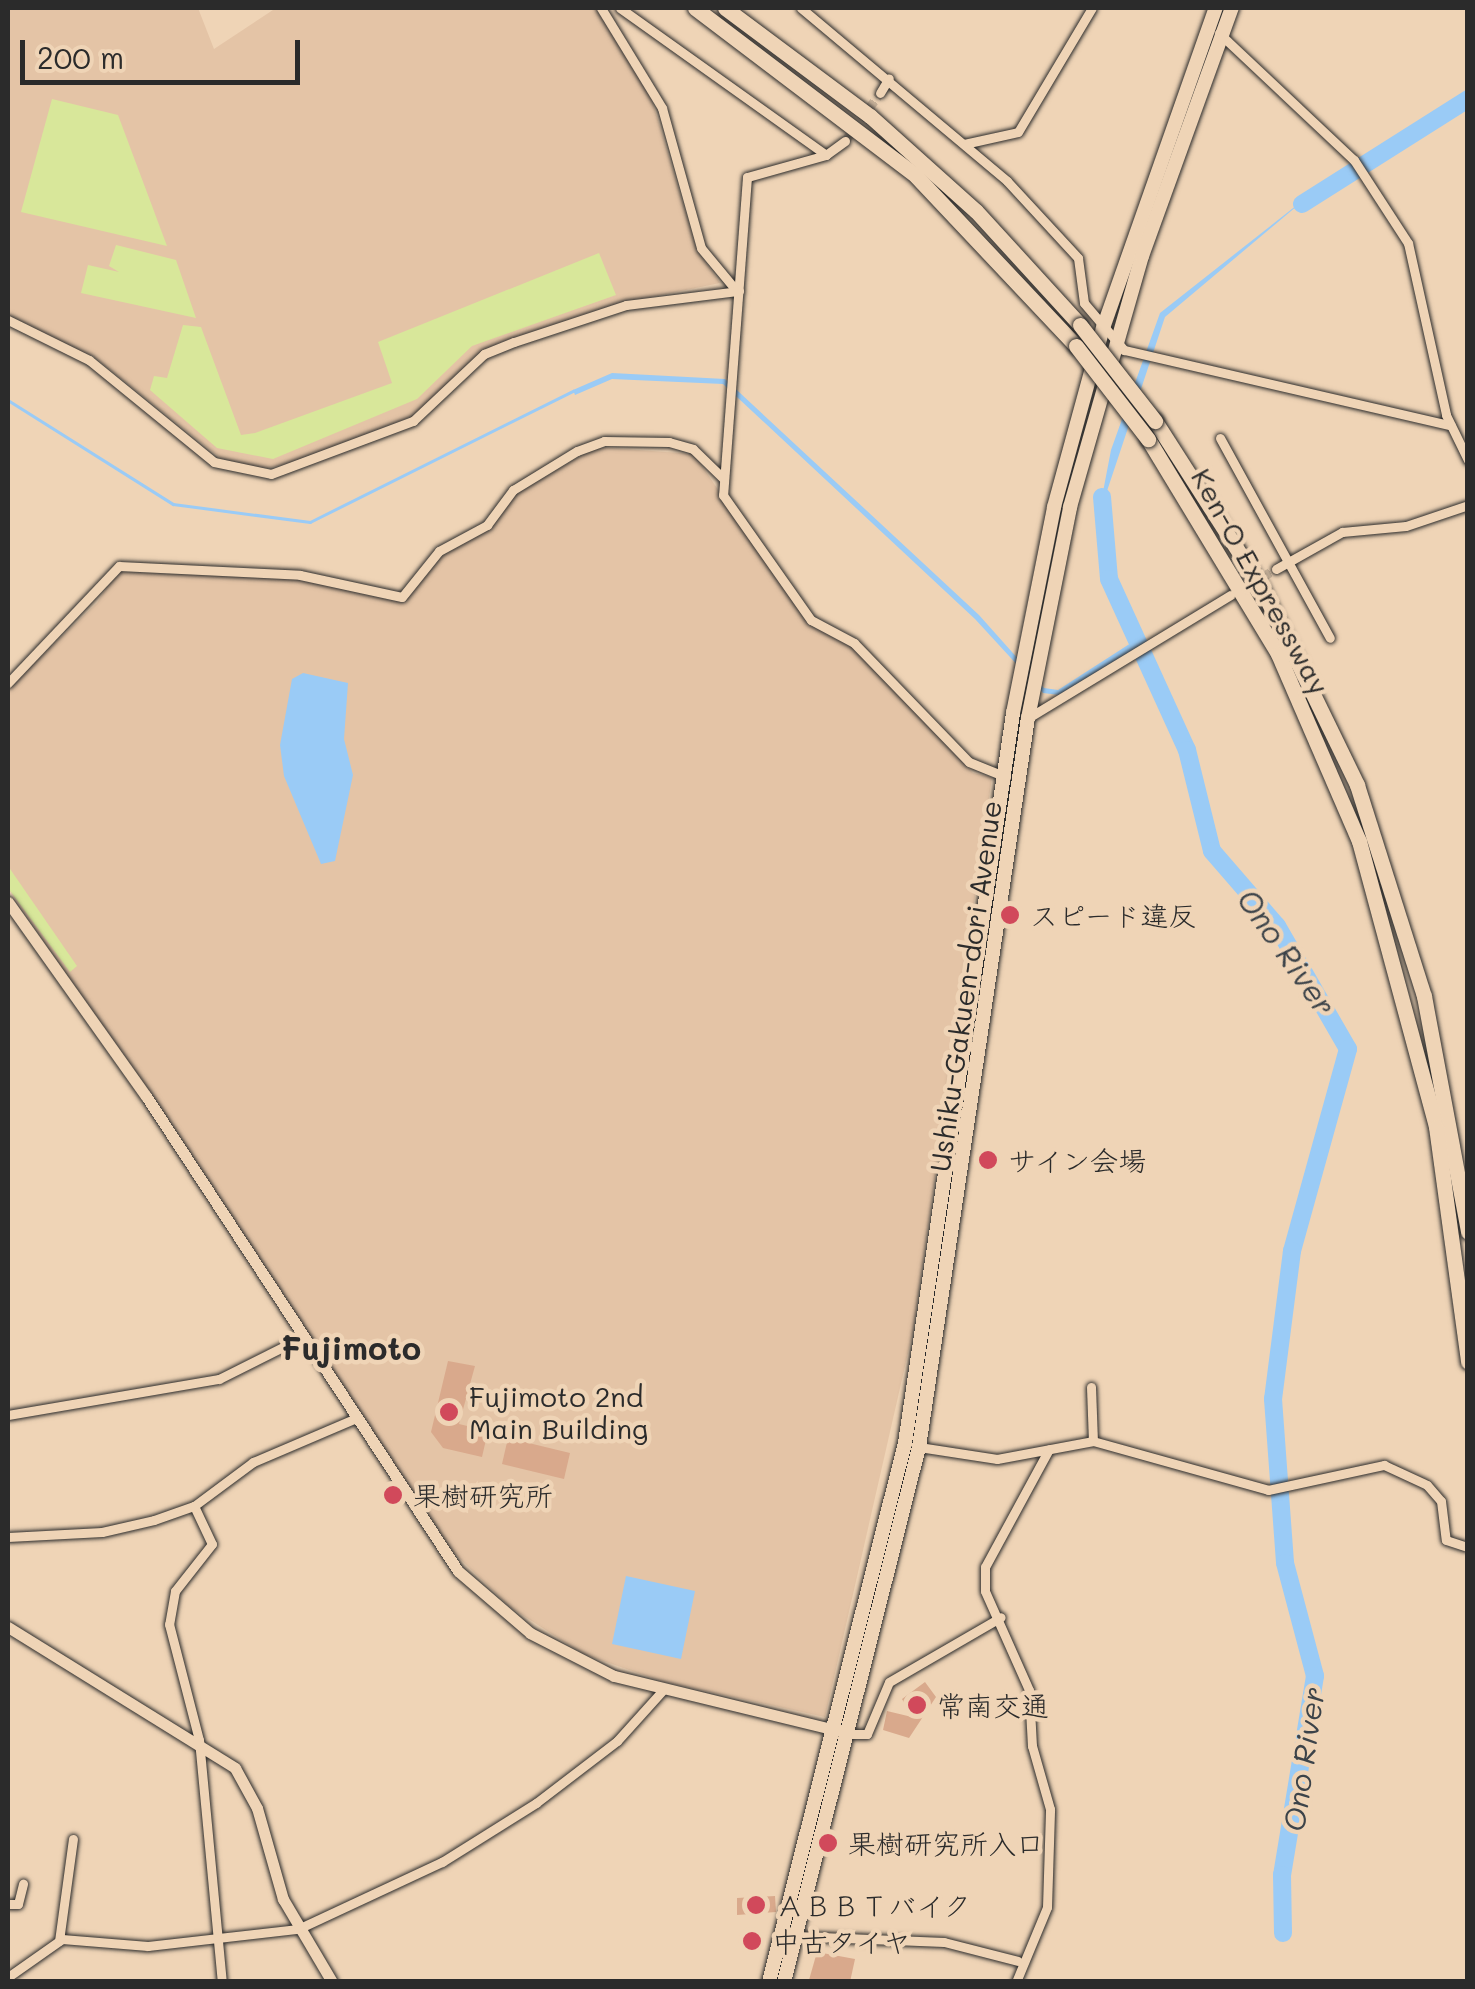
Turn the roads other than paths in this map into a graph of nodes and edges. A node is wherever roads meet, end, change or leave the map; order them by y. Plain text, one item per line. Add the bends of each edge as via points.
1 (601, 8) edge
2 (620, 8) edge
3 (696, 8) edge
4 (725, 8) edge
5 (801, 8) edge
6 (1092, 8) edge
7 (1216, 8) edge
8 (1232, 8) edge
9 (1210, 24) junction
10 (1222, 36) junction
11 (889, 78) junction
12 (880, 93) tunnel mouth
13 (844, 141) tunnel mouth
14 (964, 144) junction
15 (826, 155) junction
16 (739, 292) junction
17 (8, 320) edge
18 (1103, 328) junction
19 (1114, 343) junction
20 (1450, 425) junction
21 (1220, 438) dead end
22 (1468, 460) edge
23 (724, 479) junction
24 (1468, 505) edge
25 (1288, 561) junction
26 (1276, 568) tunnel mouth
27 (1230, 595) tunnel mouth
28 (1330, 638) dead end
29 (8, 683) edge
30 (1028, 718) junction
31 (1011, 778) junction
32 (8, 902) edge
33 (1468, 1232) edge
34 (301, 1338) junction
35 (1468, 1362) edge
36 (1091, 1387) dead end
37 (8, 1415) edge
38 (354, 1418) junction
39 (1093, 1440) junction
40 (919, 1447) junction
41 (1049, 1450) junction
42 (194, 1506) junction
43 (8, 1537) edge
44 (1465, 1546) edge
45 (1001, 1617) junction
46 (8, 1627) edge
47 (662, 1691) junction
48 (841, 1732) junction
49 (199, 1740) junction
50 (73, 1839) dead end
51 (23, 1884) dead end
52 (8, 1904) edge
53 (298, 1928) junction
54 (796, 1936) junction
55 (216, 1939) junction
56 (59, 1941) junction
57 (1018, 1961) junction
58 (8, 1976) edge
59 (222, 1982) edge
60 (332, 1982) edge
61 (768, 1982) edge
62 (784, 1982) edge
63 (1016, 1982) edge

1 - 16 street via 662,108 700,248
2 - 15 street
3 - 35 highway, Ken-O Expressway, bridge via 916,176 1076,346 1148,439 1278,654 1359,841 1433,1112
4 - 33 highway, Ken-O Expressway, bridge via 912,153 1080,325 1155,421 1262,587 1356,785 1424,996
5 - 11 street
6 - 14 street via 1018,132
7 - 9 highway, Ushiku-Gakuen-dori Avenue
8 - 10 highway, Ushiku-Gakuen-dori Avenue
9 - 10 street
9 - 18 highway, Ushiku-Gakuen-dori Avenue
10 - 19 highway, Ushiku-Gakuen-dori Avenue
10 - 20 street via 1354,160 1408,243
11 - 12 street
11 - 14 street
13 - 15 street
14 - 18 street via 1078,258 1084,303
15 - 16 street via 747,177
16 - 17 street via 626,305 514,342 484,354 413,421 271,474 214,462 89,360
16 - 23 street
18 - 19 street
18 - 31 highway, Ushiku-Gakuen-dori Avenue via 1050,524
19 - 20 street via 1145,357
19 - 30 highway, Ushiku-Gakuen-dori Avenue via 1070,507
20 - 22 street
21 - 25 street
23 - 29 street via 684,445 591,446 513,490 488,525 439,551 402,596 300,575 119,566
23 - 31 street via 723,495 811,620 854,643 969,762
24 - 25 street via 1406,526 1342,532
25 - 26 street
25 - 28 street
27 - 30 street
30 - 31 highway, Ushiku-Gakuen-dori Avenue
31 - 40 highway, Ushiku-Gakuen-dori Avenue
31 - 48 highway, Ushiku-Gakuen-dori Avenue via 918,1376
32 - 34 street via 146,1096
34 - 37 street via 219,1379
34 - 38 street
36 - 39 street
38 - 42 street via 253,1462
38 - 47 street via 434,1543 478,1590 562,1652
39 - 41 street
39 - 44 street via 1268,1490 1384,1465 1427,1486 1441,1500 1446,1540
40 - 41 street via 997,1458
40 - 48 highway, Ushiku-Gakuen-dori Avenue
41 - 45 street via 985,1567 986,1591
42 - 43 street via 102,1532
42 - 49 street via 212,1544 175,1591 169,1624
45 - 48 street via 889,1682 867,1734
45 - 57 street via 1030,1690 1032,1746 1051,1825 1047,1907
46 - 49 street
47 - 48 street
47 - 53 street via 617,1741 536,1804 442,1862
48 - 54 highway, Ushiku-Gakuen-dori Avenue
48 - 61 highway, Ushiku-Gakuen-dori Avenue
49 - 53 street via 249,1788
49 - 55 street
50 - 56 street
51 - 52 street via 18,1904
53 - 55 street
53 - 60 street
54 - 57 street via 944,1942
54 - 62 highway, Ushiku-Gakuen-dori Avenue
55 - 56 street via 148,1946
55 - 59 street
56 - 58 street
57 - 63 street

